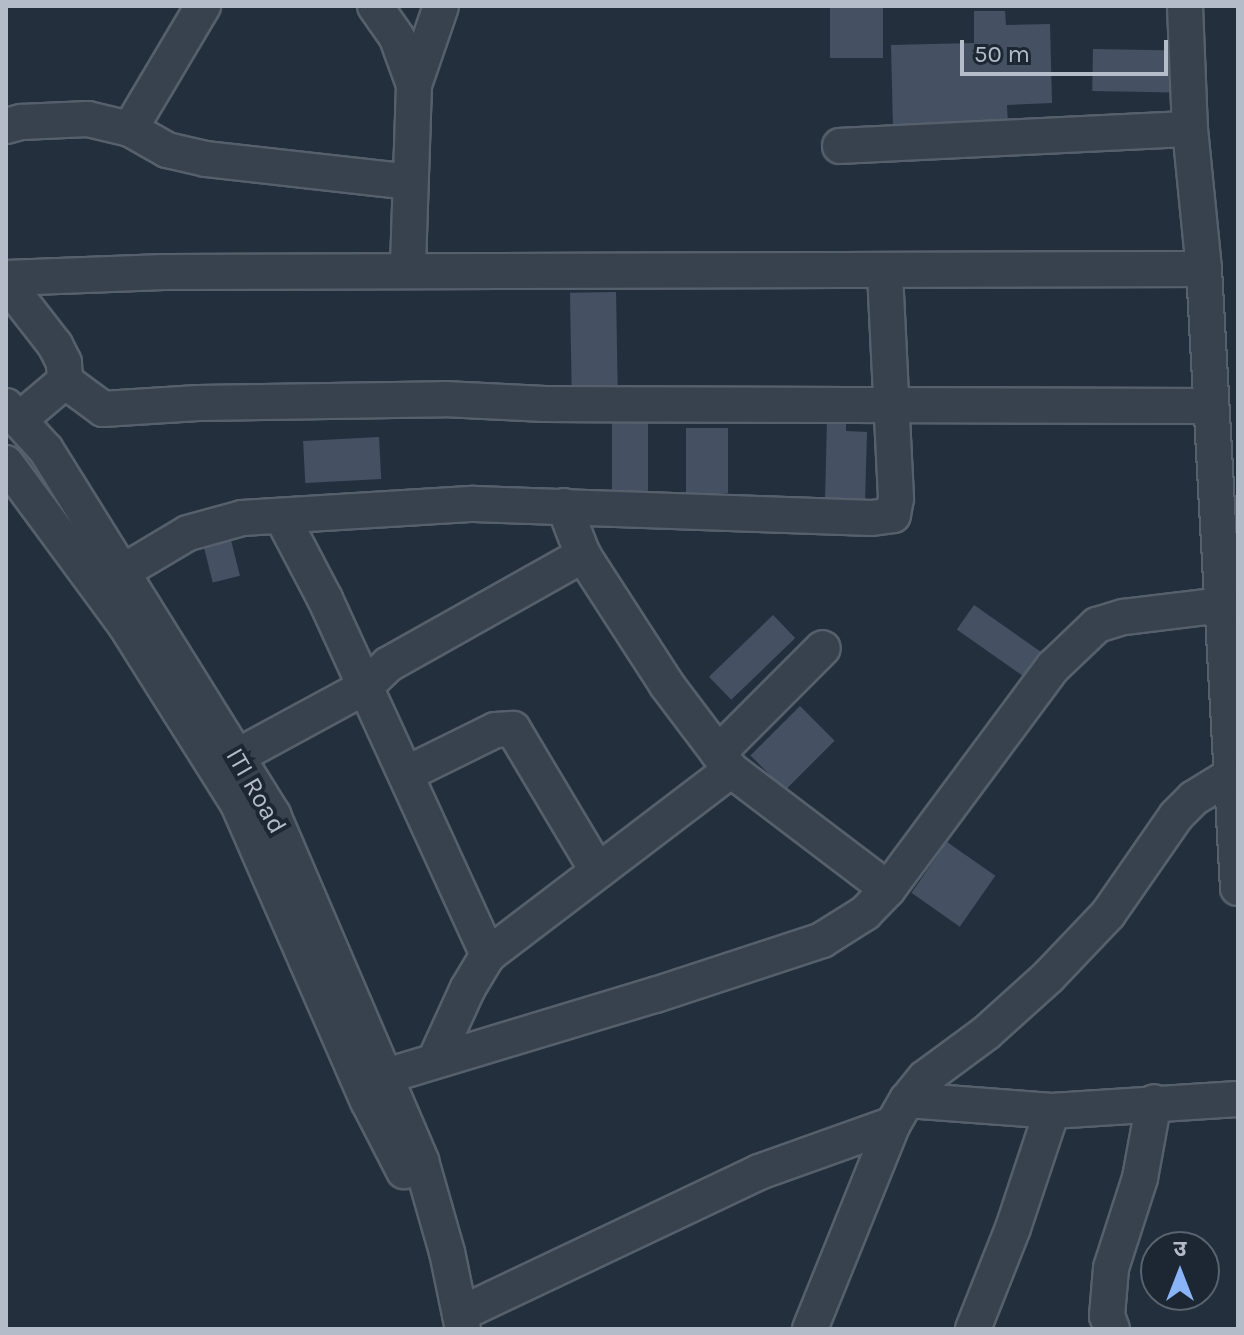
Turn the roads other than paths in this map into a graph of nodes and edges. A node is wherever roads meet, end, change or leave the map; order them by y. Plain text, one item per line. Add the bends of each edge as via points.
1 (203, 6) edge
2 (375, 6) edge
3 (441, 6) edge
4 (1185, 6) edge
5 (414, 85) junction
6 (6, 126) edge
7 (130, 129) junction
8 (1190, 129) junction
9 (840, 146) dead end
10 (410, 182) junction
11 (1204, 269) junction
12 (408, 270) junction
13 (885, 270) junction
14 (6, 280) edge
15 (65, 381) junction
16 (891, 405) junction
17 (1211, 406) junction
18 (12, 413) edge
19 (6, 463) edge
20 (564, 506) junction
21 (282, 517) junction
22 (583, 555) junction
23 (124, 571) junction
24 (1223, 605) junction
25 (823, 648) dead end
26 (365, 687) junction
27 (1233, 688) edge
28 (236, 757) junction
29 (725, 761) junction
30 (406, 774) junction
31 (1230, 776) junction
32 (597, 870) junction
33 (1238, 888) edge
34 (888, 889) junction
35 (488, 955) junction
36 (435, 1060) junction
37 (386, 1076) junction
38 (1238, 1099) edge
39 (1154, 1102) junction
40 (1052, 1111) junction
41 (900, 1112) junction
42 (434, 1214) junction
43 (461, 1321) edge
44 (810, 1329) edge
45 (973, 1329) edge
46 (1112, 1329) edge

1 - 7 street
2 - 5 street via 397,38
3 - 5 street
4 - 8 street
5 - 10 street
6 - 7 street via 88,119
7 - 10 street via 167,150 206,159
8 - 9 street
8 - 11 street
10 - 12 street
11 - 13 street
11 - 17 street
12 - 13 street
12 - 14 street via 164,272
13 - 16 street
14 - 15 street via 55,345
15 - 16 street via 103,409 444,399
15 - 18 street
16 - 17 street
16 - 20 street via 893,515
17 - 24 street
18 - 23 street, ITI Road via 46,450
19 - 42 street, ITI Road via 126,626 238,804 368,1101 400,1165
20 - 21 street via 474,504
20 - 22 street
21 - 23 street via 242,518 202,528
21 - 26 street
22 - 26 street via 389,664
22 - 29 street via 667,685
23 - 28 street, ITI Road
24 - 27 street
24 - 34 street via 1097,625 1053,667
25 - 29 street
26 - 28 street
26 - 30 street
27 - 31 street
28 - 37 street, ITI Road via 273,815
29 - 32 street
29 - 34 street
30 - 32 street via 495,730 513,729
30 - 35 street
31 - 33 street
31 - 41 street via 1176,816 1108,914 1049,976 925,1078
32 - 35 street
34 - 36 street via 865,913 822,940
35 - 36 street
36 - 37 street
37 - 42 street, ITI Road via 421,1161
38 - 39 street
39 - 40 street
39 - 46 street via 1140,1178 1111,1268 1107,1316
40 - 41 street
40 - 45 street
41 - 43 street via 759,1172
41 - 44 street
42 - 43 street, ITI Road

